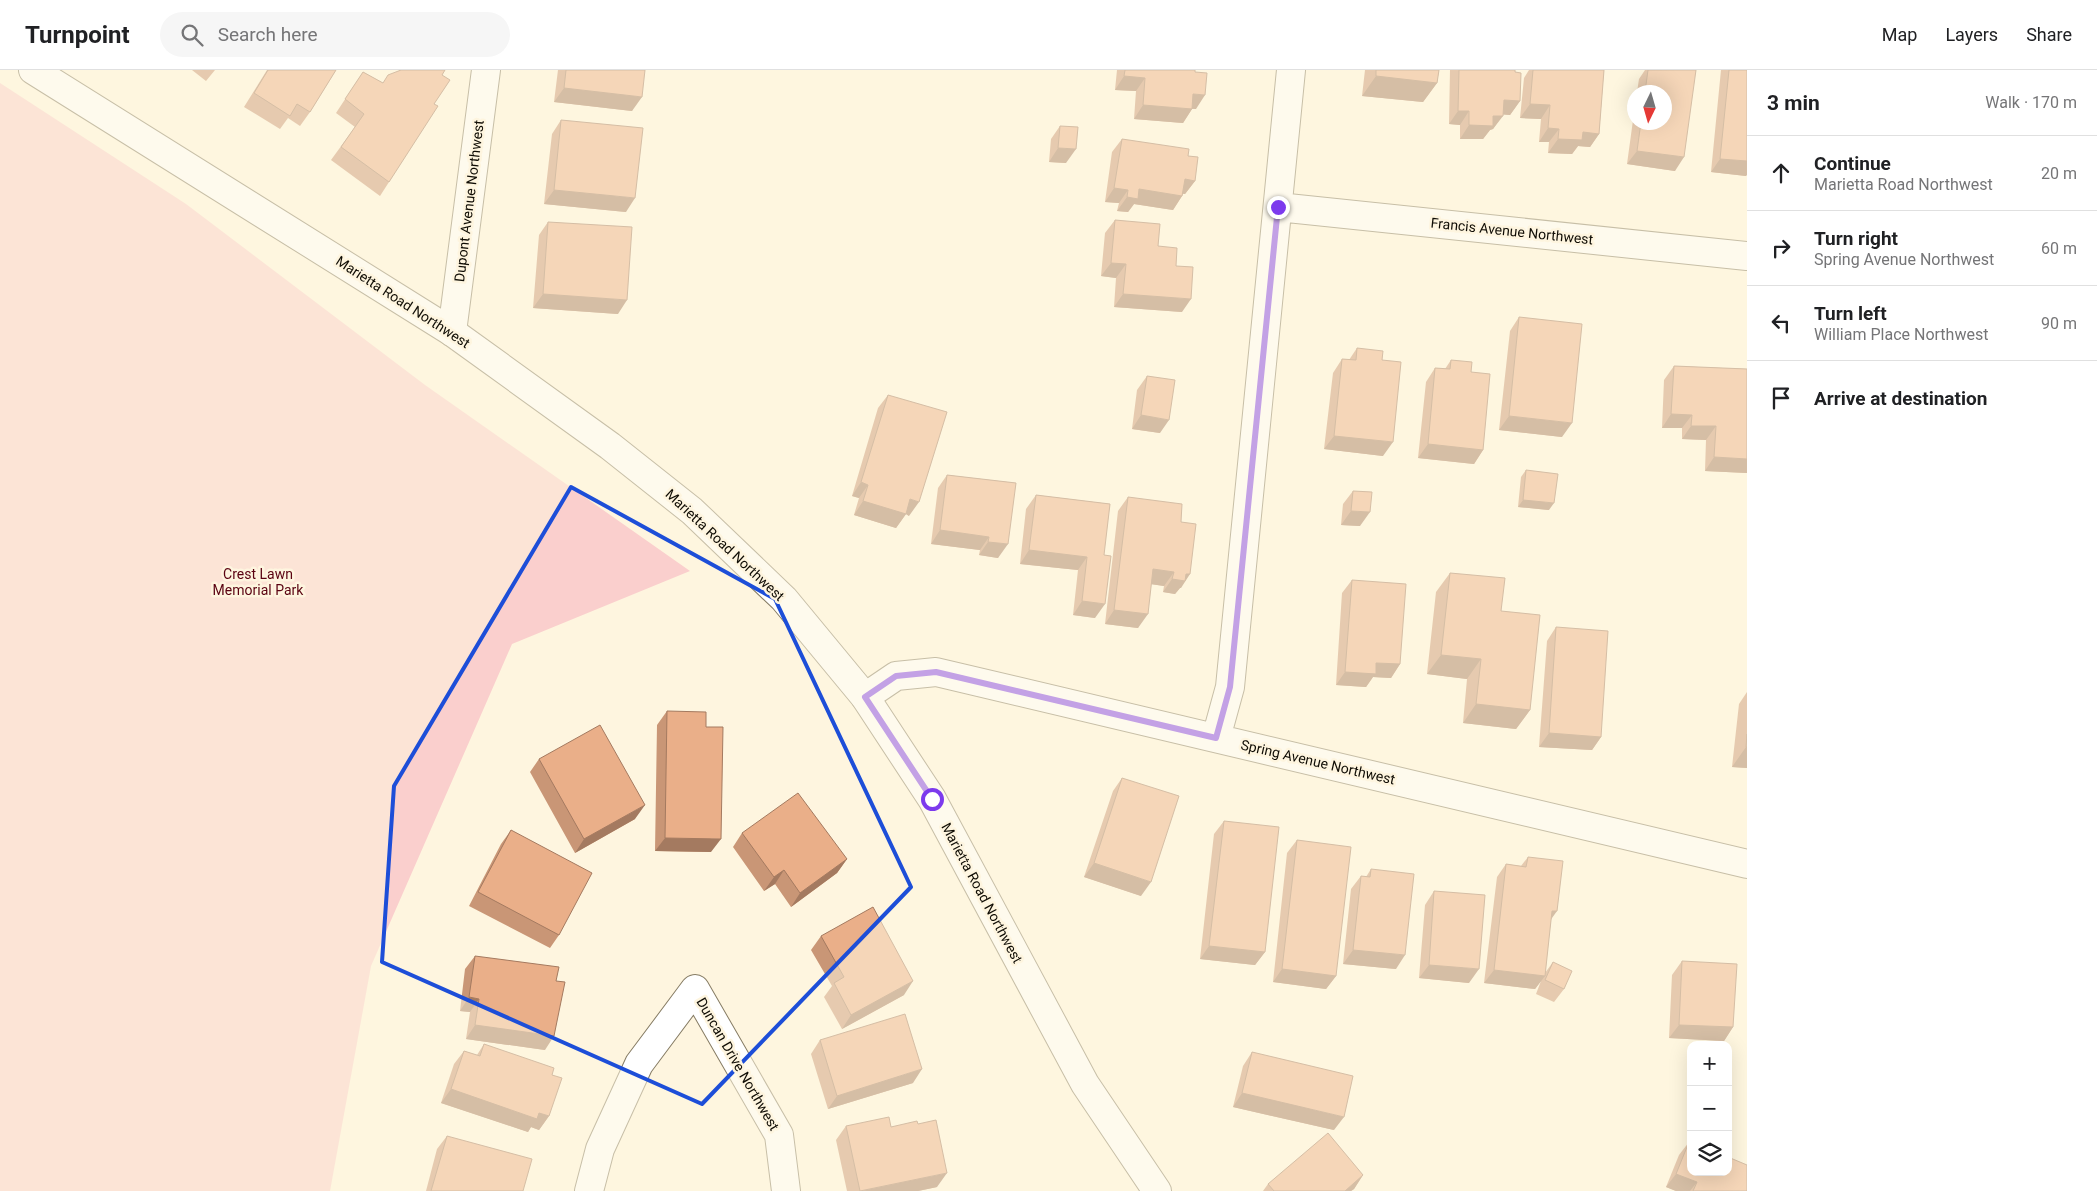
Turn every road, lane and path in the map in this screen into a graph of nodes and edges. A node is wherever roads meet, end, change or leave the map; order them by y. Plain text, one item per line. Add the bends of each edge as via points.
1 (33, 70) edge
2 (486, 70) edge
3 (1292, 70) edge
4 (1278, 207) junction
5 (1747, 256) edge
6 (452, 332) junction
7 (865, 697) junction
8 (1216, 738) junction
9 (1747, 864) edge
10 (589, 1191) edge
11 (786, 1191) edge
12 (1157, 1191) edge

1 - 6 street, Marietta Road Northwest
2 - 6 street, Dupont Avenue Northwest
3 - 4 street
4 - 5 street, Francis Avenue Northwest
4 - 8 street via 1230,687
6 - 7 street, Marietta Road Northwest via 610,446 692,511 784,599
7 - 8 street, Spring Avenue Northwest via 896,676 936,672
7 - 12 street, Marietta Road Northwest via 932,799 1085,1084
8 - 9 street, Spring Avenue Northwest
10 - 11 street, Duncan Drive Northwest via 600,1149 639,1064 695,989 779,1134

